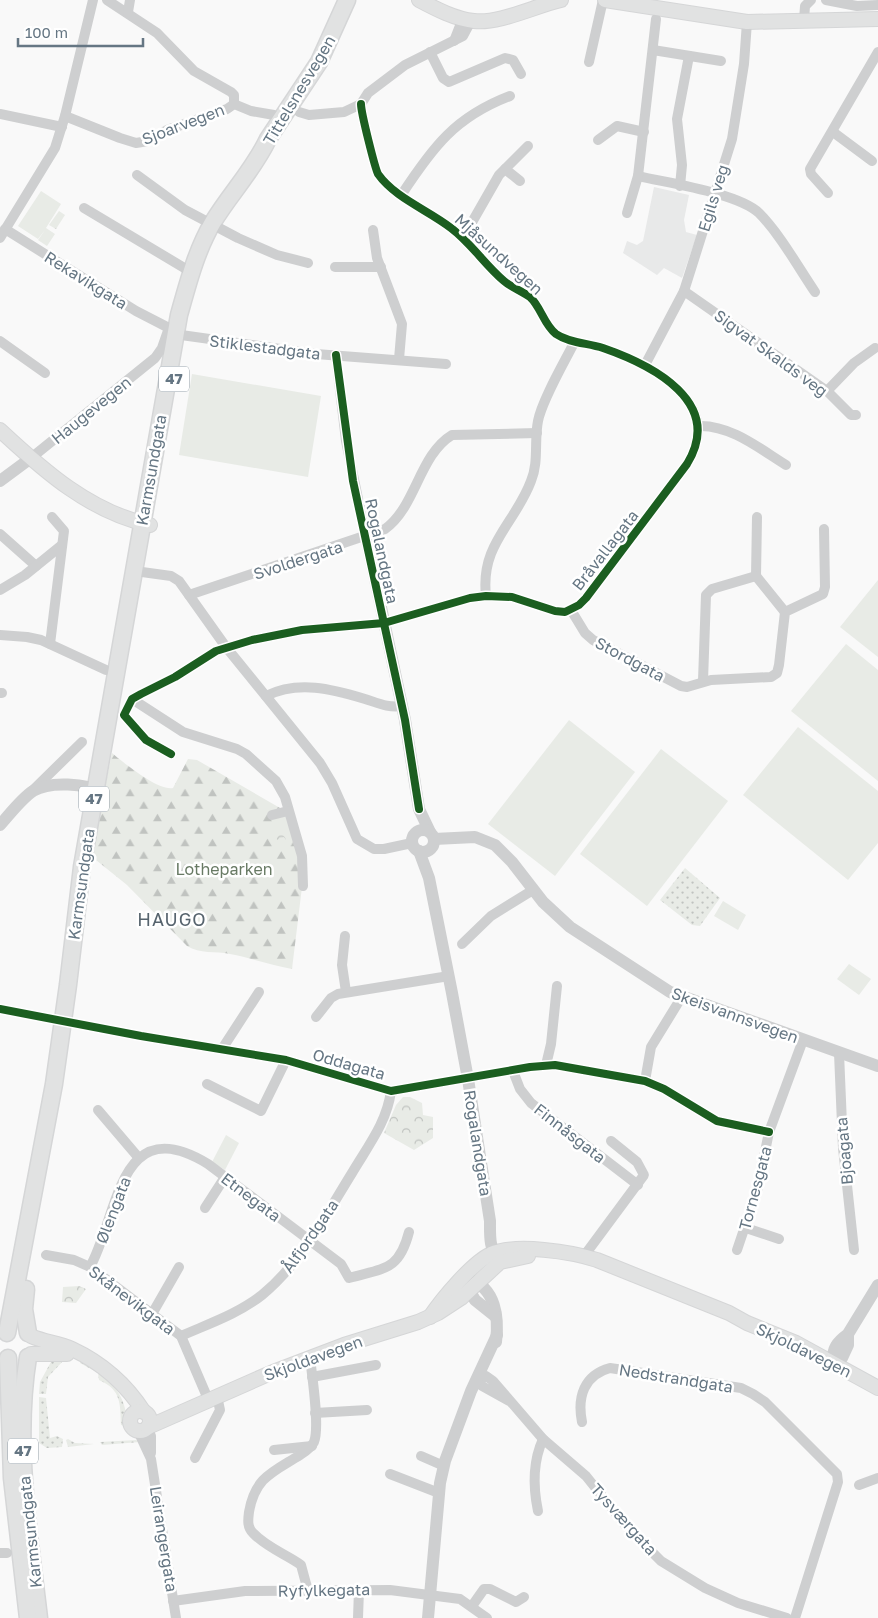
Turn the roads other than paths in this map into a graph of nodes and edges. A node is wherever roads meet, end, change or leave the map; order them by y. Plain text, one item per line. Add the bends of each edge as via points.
1 (92, 0) edge
2 (107, 0) edge
3 (130, 0) edge
4 (347, 0) edge
5 (360, 0) edge
6 (419, 0) edge
7 (433, 0) edge
8 (561, 0) edge
9 (605, 0) edge
10 (811, 0) edge
11 (826, 0) edge
12 (878, 5) edge
13 (128, 12) junction
14 (464, 18) junction
15 (656, 19) dead end
16 (878, 19) edge
17 (804, 20) junction
18 (747, 22) junction
19 (653, 50) junction
20 (430, 52) junction
21 (878, 52) edge
22 (689, 56) junction
23 (721, 61) dead end
24 (589, 62) dead end
25 (521, 74) dead end
26 (510, 96) dead end
27 (234, 104) junction
28 (361, 104) junction
29 (299, 112) dead end
30 (0, 114) edge
31 (274, 115) dead end
32 (65, 116) junction
33 (62, 127) junction
34 (644, 132) junction
35 (832, 132) junction
36 (598, 140) dead end
37 (528, 146) dead end
38 (262, 152) junction
39 (872, 161) dead end
40 (505, 169) junction
41 (137, 174) dead end
42 (638, 176) junction
43 (520, 181) dead end
44 (680, 186) junction
45 (402, 194) junction
46 (715, 194) junction
47 (828, 194) dead end
48 (84, 208) dead end
49 (627, 213) dead end
50 (210, 230) junction
51 (373, 230) dead end
52 (2, 234) edge
53 (463, 238) junction
54 (308, 263) dead end
55 (336, 267) dead end
56 (381, 267) junction
57 (192, 272) junction
58 (684, 291) junction
59 (815, 292) dead end
60 (175, 333) junction
61 (0, 340) edge
62 (575, 341) junction
63 (875, 348) dead end
64 (336, 356) junction
65 (398, 359) junction
66 (446, 364) dead end
67 (645, 365) junction
68 (45, 373) dead end
69 (827, 391) junction
70 (856, 415) dead end
71 (699, 426) junction
72 (0, 430) edge
73 (537, 433) junction
74 (31, 458) junction
75 (786, 465) dead end
76 (0, 481) edge
77 (52, 516) dead end
78 (757, 517) dead end
79 (146, 524) junction
80 (824, 529) dead end
81 (0, 534) edge
82 (366, 537) junction
83 (62, 545) junction
84 (36, 566) junction
85 (142, 572) junction
86 (756, 576) junction
87 (0, 590) edge
88 (189, 596) junction
89 (486, 596) junction
90 (571, 610) junction
91 (785, 612) junction
92 (384, 623) junction
93 (0, 635) edge
94 (50, 644) junction
95 (226, 647) junction
96 (106, 670) dead end
97 (703, 682) junction
98 (266, 696) junction
99 (132, 699) junction
100 (402, 706) junction
101 (82, 742) dead end
102 (171, 754) dead end
103 (31, 792) junction
104 (97, 793) junction
105 (288, 811) junction
106 (272, 815) dead end
107 (0, 825) edge
108 (423, 842) junction
109 (303, 886) dead end
110 (533, 890) junction
111 (345, 936) dead end
112 (462, 944) dead end
113 (449, 976) junction
114 (557, 986) dead end
115 (259, 992) dead end
116 (346, 992) junction
117 (682, 998) junction
118 (316, 1017) dead end
119 (141, 1036) dead end
120 (803, 1040) junction
121 (222, 1049) junction
122 (839, 1053) junction
123 (286, 1060) junction
124 (546, 1065) junction
125 (878, 1066) edge
126 (513, 1071) junction
127 (468, 1079) junction
128 (644, 1080) junction
129 (207, 1084) dead end
130 (392, 1091) junction
131 (98, 1110) dead end
132 (769, 1132) junction
133 (612, 1141) dead end
134 (138, 1157) junction
135 (225, 1178) junction
136 (638, 1185) junction
137 (205, 1208) dead end
138 (746, 1228) junction
139 (409, 1232) dead end
140 (779, 1239) dead end
141 (309, 1241) junction
142 (737, 1250) dead end
143 (854, 1250) dead end
144 (46, 1255) dead end
145 (498, 1256) junction
146 (584, 1256) junction
147 (90, 1267) junction
148 (179, 1267) dead end
149 (462, 1277) junction
150 (878, 1285) edge
151 (473, 1287) junction
152 (152, 1314) junction
153 (430, 1316) junction
154 (4, 1335) edge
155 (29, 1335) junction
156 (181, 1336) junction
157 (80, 1354) junction
158 (4, 1355) edge
159 (29, 1356) junction
160 (310, 1358) junction
161 (836, 1358) junction
162 (376, 1365) dead end
163 (114, 1377) junction
164 (312, 1378) junction
165 (482, 1380) junction
166 (878, 1381) edge
167 (878, 1388) edge
168 (207, 1400) junction
169 (367, 1410) dead end
170 (315, 1413) junction
171 (582, 1422) dead end
172 (145, 1423) junction
173 (543, 1439) junction
174 (312, 1446) junction
175 (274, 1450) dead end
176 (421, 1456) dead end
177 (195, 1458) dead end
178 (444, 1466) junction
179 (390, 1474) dead end
180 (878, 1478) edge
181 (859, 1485) dead end
182 (439, 1493) junction
183 (538, 1511) dead end
184 (359, 1590) junction
185 (308, 1591) junction
186 (430, 1594) junction
187 (524, 1597) dead end
188 (174, 1601) junction
189 (472, 1606) junction
190 (28, 1618) edge
191 (39, 1618) edge
192 (176, 1618) edge
193 (358, 1618) edge
194 (428, 1618) edge
195 (487, 1618) edge
196 (787, 1618) edge
197 (795, 1618) edge

1 - 32 street
2 - 13 street
3 - 13 street
4 - 38 main road, Tittelsnesvegen / 47 via 320,62
5 - 38 main road, Tittelsnesvegen / 47 via 321,71
6 - 14 main road
7 - 14 main road
8 - 14 main road via 499,18
9 - 18 main road
9 - 24 street
10 - 17 street via 805,6
11 - 12 street via 857,6
13 - 27 street via 157,33 194,71 231,92
14 - 20 street via 454,40
15 - 19 street
16 - 17 main road
17 - 18 main road
18 - 46 street, Egils veg via 735,124
19 - 22 street
19 - 34 street
20 - 25 street via 443,78 449,82 505,58 514,60
20 - 28 street via 405,65 363,98
21 - 35 street
22 - 23 street
22 - 44 street via 677,119 682,165
26 - 45 street via 483,108 450,130
27 - 31 street, Sjoarvegen
27 - 32 street, Sjoarvegen via 167,130 148,141 136,143
28 - 29 street via 344,112 309,115
28 - 45 street, Mjåsundvegen via 374,164 382,178
30 - 33 street
32 - 33 street
33 - 52 street via 46,167
34 - 36 street via 617,126
34 - 42 street
35 - 39 street
35 - 47 street via 810,169
37 - 40 street
38 - 50 main road, Tittelsnesvegen / 47
40 - 43 street
40 - 53 street
41 - 50 street
42 - 44 street
42 - 49 street
44 - 46 street
45 - 53 street, Mjåsundvegen
46 - 58 street, Egils veg
46 - 59 street via 740,202 758,213
48 - 57 street
50 - 54 street
50 - 57 main road, Karmsundgata / 47 via 198,249
50 - 60 main road, Karmsundgata / 47
51 - 56 street
52 - 60 street, Rekavikgata
53 - 62 street, Mjåsundvegen via 502,280 530,297 554,332
55 - 56 street
56 - 65 street via 402,324
57 - 60 main road, Karmsundgata / 47
58 - 67 street, Egils veg
58 - 69 street, Sigvat Skalds veg
60 - 64 street, Stiklestadgata
60 - 74 street, Haugevegen via 155,358
60 - 79 main road, Karmsundgata / 47
61 - 68 street
62 - 67 street, Mjåsundvegen
62 - 73 street via 542,408
63 - 69 street via 854,362
64 - 65 street, Stiklestadgata
64 - 82 street, Rogalandgata via 346,441
65 - 66 street, Stiklestadgata
67 - 71 street, Mjåsundvegen via 684,394
69 - 70 street, Sigvat Skalds veg via 852,415
71 - 75 street via 726,430
71 - 90 street, Bråvallagata via 696,446 687,464 586,598
72 - 74 main road
73 - 82 street, Svoldergata via 452,435 435,451 391,525
73 - 89 street via 534,473 490,552 484,579
74 - 76 street, Haugevegen
74 - 79 main road via 91,503
77 - 83 street via 64,531
78 - 86 street
79 - 85 main road, Karmsundgata / 47
79 - 104 main road, Karmsundgata / 47
80 - 91 street via 823,594
81 - 84 street
82 - 88 street, Svoldergata
82 - 92 street, Rogalandgata
83 - 84 street
83 - 94 street
84 - 87 street
85 - 88 street via 171,576 179,581
85 - 104 main road, Karmsundgata / 47
86 - 91 street
86 - 97 street via 712,590 706,595
88 - 95 street
89 - 90 street, Bråvallagata via 512,597 556,611
89 - 92 street, Bråvallagata
90 - 97 street, Stordgata via 584,633 593,640 681,686
91 - 97 street, Stordgata via 776,673 771,677
92 - 95 street, Bråvallagata via 302,630
92 - 100 street, Rogalandgata
93 - 94 street via 27,637
94 - 96 street
95 - 98 street
95 - 99 street, Bråvallagata
98 - 100 street via 297,686 349,694 387,707
98 - 108 street via 332,783 357,839 374,849
99 - 102 street via 124,715 146,740
99 - 105 street via 183,732 246,754 280,787
100 - 108 street, Rogalandgata
101 - 103 street
103 - 104 street via 52,786 86,786
103 - 107 street
104 - 154 main road, Karmsundgata / 47 via 82,867 54,1084
104 - 155 main road, Karmsundgata / 47 via 63,1064 26,1276 24,1309
105 - 106 street
105 - 109 street via 302,856
108 - 110 street, Skeisvannsvegen via 465,836 490,842 504,852
108 - 113 street, Rogalandgata
110 - 112 street via 491,916
110 - 117 street, Skeisvannsvegen via 556,915 587,939
111 - 116 street via 342,965
113 - 116 street
113 - 127 street, Rogalandgata
114 - 124 street
115 - 121 street
116 - 118 street via 331,998
117 - 120 street, Skeisvannsvegen
117 - 128 street via 651,1048
119 - 121 street, Oddagata
120 - 122 street, Skeisvannsvegen
120 - 132 street, Tornesgata
121 - 123 street, Oddagata
122 - 125 street, Skeisvannsvegen
122 - 143 street, Bjoagata via 843,1148
123 - 129 street via 261,1111
123 - 130 street, Oddagata
124 - 126 street, Oddagata
124 - 128 street, Oddagata
126 - 127 street, Oddagata
126 - 136 street, Finnåsgata via 520,1089 531,1103
127 - 130 street, Oddagata
127 - 145 street, Rogalandgata
128 - 132 street, Oddagata via 717,1120
130 - 141 street, Ålfjordgata via 378,1131
131 - 134 street, Ølengata
132 - 138 street, Tornesgata
133 - 136 street via 642,1170 644,1175
134 - 135 street, Etnegata via 158,1150 184,1153 196,1157
134 - 147 street, Ølengata via 126,1174
135 - 137 street
135 - 141 street, Etnegata
136 - 146 street
138 - 140 street
138 - 142 street, Tornesgata
139 - 141 street, Etnegata via 401,1256 394,1264 349,1278 342,1264
141 - 156 street, Ålfjordgata via 285,1273 260,1296 227,1316
144 - 147 street, Skånevikgata via 74,1260
145 - 146 main road, Skjoldavegen via 552,1251
145 - 149 main road, Skjoldavegen
145 - 151 main road, Skjoldavegen
146 - 161 main road, Skjoldavegen via 729,1313 787,1331
147 - 152 street, Skånevikgata
148 - 152 street
149 - 151 street
149 - 153 main road, Skjoldavegen
150 - 161 street via 848,1334 848,1345
151 - 153 main road, Skjoldavegen via 451,1306
151 - 165 street via 475,1300 495,1316 498,1325
152 - 156 street, Skånevikgata
153 - 160 main road, Skjoldavegen
154 - 155 main road via 16,1329
154 - 158 main road, 47
155 - 157 main road
155 - 159 main road, 47 via 33,1343
156 - 168 street, Skånevikgata
157 - 159 main road
157 - 163 main road
158 - 159 main road via 18,1361
158 - 190 main road, Karmsundgata / 47 via 12,1478
159 - 191 main road, Karmsundgata / 47 via 22,1392 21,1421
160 - 164 street
160 - 168 main road, Skjoldavegen
161 - 166 main road, Skjoldavegen
161 - 167 main road, Skjoldavegen
162 - 164 street
163 - 172 main road via 124,1384
163 - 172 main road, Skjoldavegen via 130,1417 137,1411
164 - 170 street
165 - 173 street, Tysværgata via 510,1402
165 - 178 street via 465,1412
168 - 172 main road, Skjoldavegen via 172,1418
168 - 177 street via 220,1410
169 - 170 street
170 - 174 street via 316,1436
171 - 197 street, Nedstrandgata via 581,1398 588,1381 610,1368 741,1388 765,1402 837,1474 838,1482
172 - 188 street, Leirangergata via 150,1436
173 - 183 street via 538,1451 534,1490
173 - 196 street, Tysværgata via 586,1476 626,1526 661,1561 705,1588 738,1603
174 - 175 street
174 - 185 street via 262,1480 254,1491 248,1518 250,1529 258,1537 301,1566
176 - 178 street
178 - 182 street
179 - 182 street
180 - 181 street
182 - 186 street
184 - 185 street, Ryfylkegata
184 - 186 street, Ryfylkegata
184 - 193 street
185 - 188 street, Ryfylkegata via 245,1591
186 - 189 street, Ryfylkegata via 460,1599
186 - 194 street
187 - 189 street via 516,1602 484,1589
188 - 192 street, Leirangergata
189 - 195 street, Ryfylkegata

